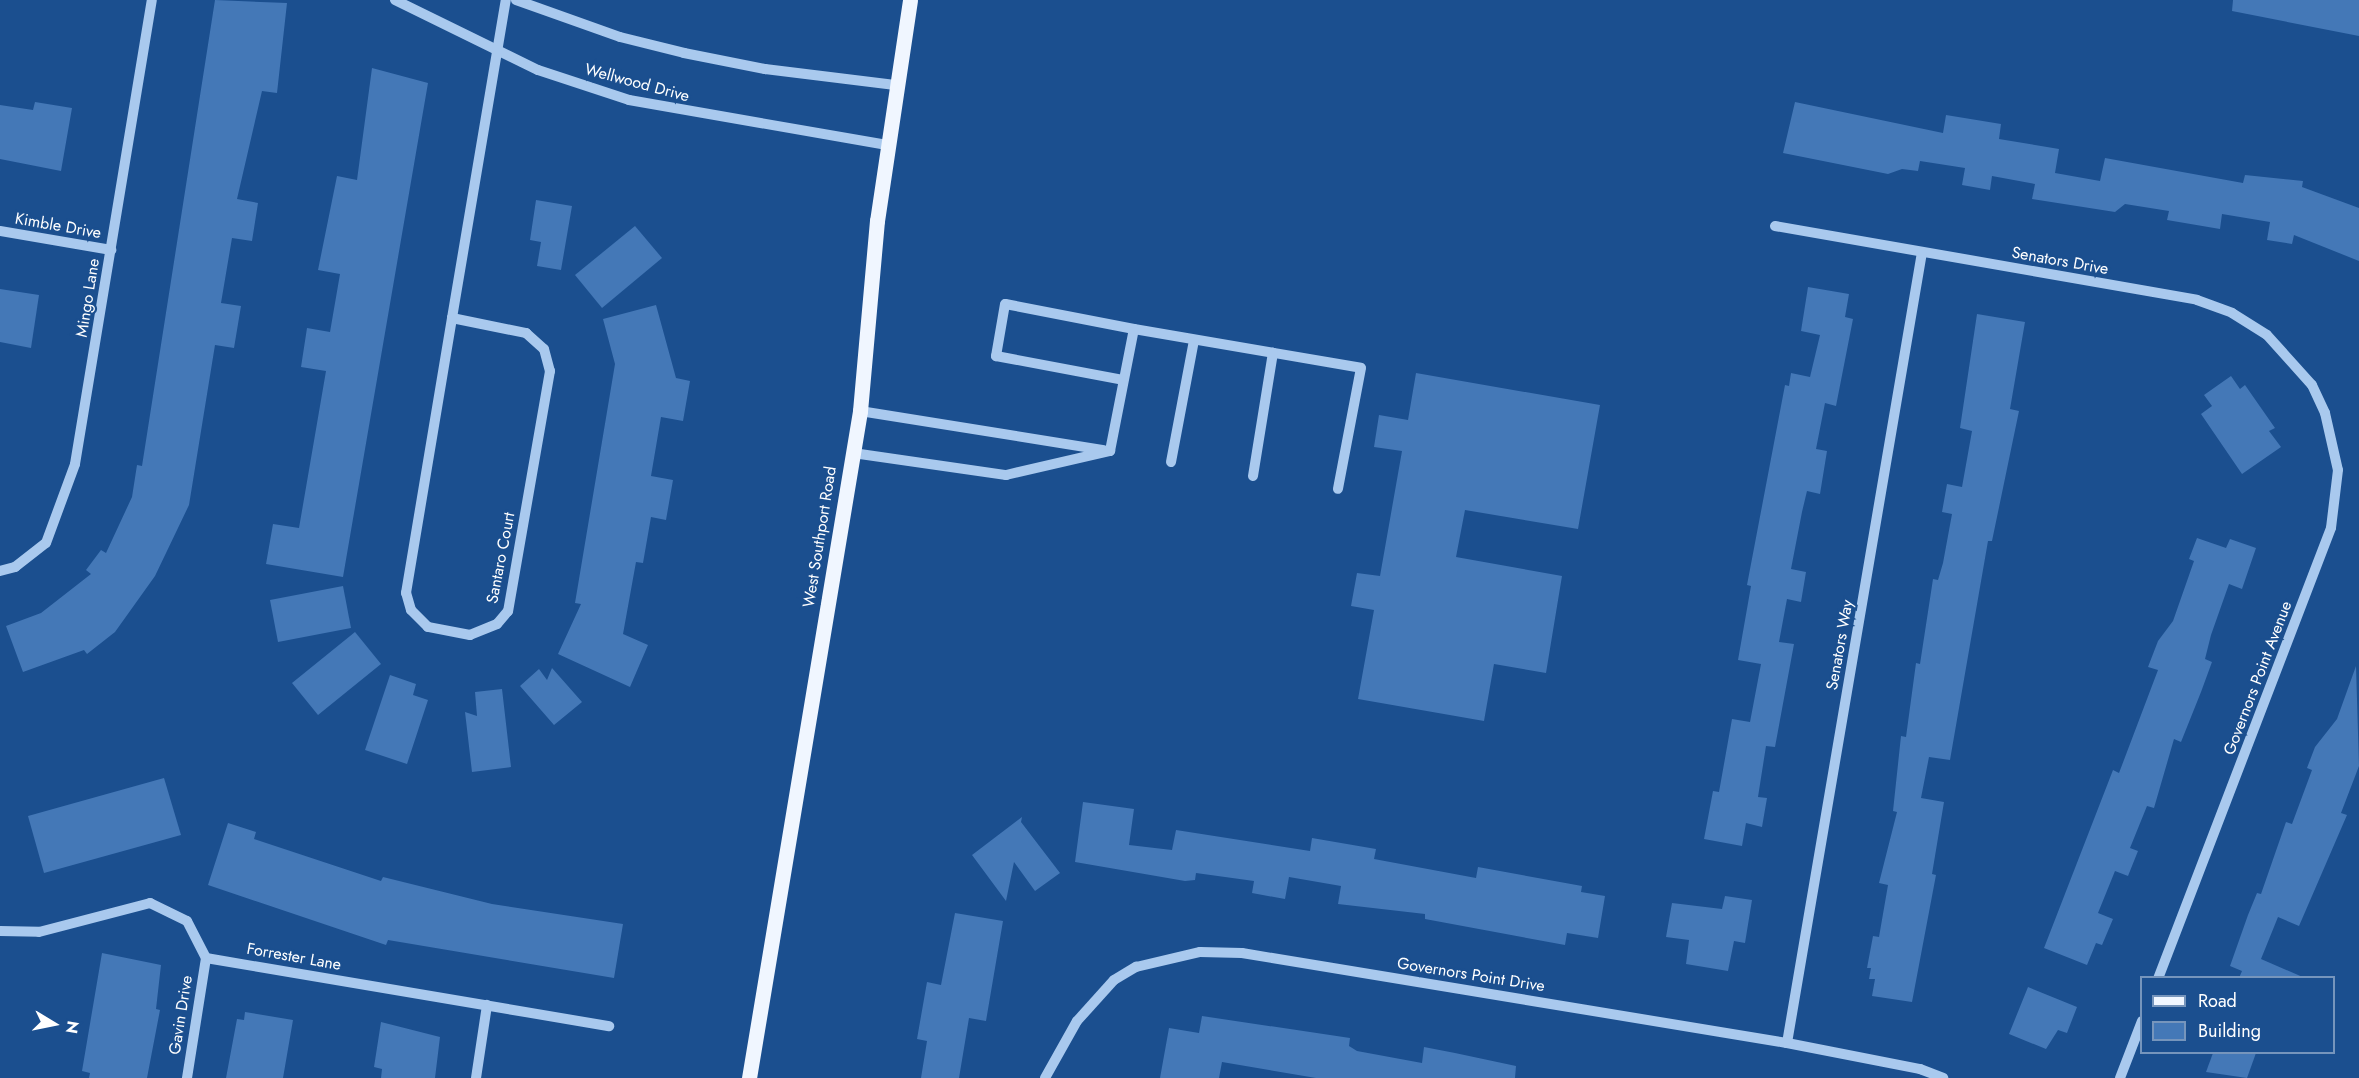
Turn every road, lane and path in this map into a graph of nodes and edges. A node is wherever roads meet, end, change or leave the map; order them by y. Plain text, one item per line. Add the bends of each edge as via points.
1 (152, 0) edge
2 (395, 0) edge
3 (506, 0) edge
4 (516, 0) edge
5 (910, 0) edge
6 (498, 51) junction
7 (895, 85) junction
8 (887, 145) junction
9 (1774, 226) dead end
10 (0, 231) edge
11 (111, 250) junction
12 (1922, 252) junction
13 (452, 318) junction
14 (1134, 329) junction
15 (1194, 339) junction
16 (1273, 353) junction
17 (1123, 380) junction
18 (2312, 384) joint
19 (860, 411) junction
20 (1110, 451) junction
21 (852, 453) junction
22 (1171, 462) dead end
23 (1253, 476) dead end
24 (1338, 489) dead end
25 (0, 571) edge
26 (0, 931) edge
27 (206, 958) junction
28 (2159, 976) edge
29 (487, 1005) junction
30 (609, 1026) dead end
31 (2140, 1026) edge
32 (1787, 1043) junction
33 (187, 1078) edge
34 (476, 1078) edge
35 (749, 1078) edge
36 (1045, 1078) edge
37 (1942, 1078) edge
38 (2120, 1078) edge

1 - 11 street, Mingo Lane
2 - 6 street, Wellwood Drive
3 - 6 street, Santaro Court
4 - 7 street via 620,37 684,54 765,69
5 - 7 main road, West Southport Road
6 - 8 street, Wellwood Drive via 629,100
6 - 13 street, Santaro Court
7 - 8 main road, West Southport Road
8 - 19 main road, West Southport Road
9 - 12 street, Senators Drive
10 - 11 street, Kimble Drive
11 - 25 street, Mingo Lane via 85,417 65,497 46,543 15,567
12 - 18 street, Senators Drive via 2211,304 2267,335
12 - 32 street, Senators Way
13 - 13 street, Santaro Court via 406,593 411,610 428,627 470,635 497,624 508,611 550,371 544,349 526,333
14 - 15 street
14 - 17 street
14 - 17 street via 1005,304 996,356
15 - 16 street
15 - 22 street
16 - 23 street
16 - 24 street via 1361,368
17 - 20 street
18 - 28 street, Governors Point Avenue via 2325,413 2338,470 2331,528
19 - 20 street
19 - 21 main road, West Southport Road
20 - 21 street via 1005,476
21 - 35 main road, West Southport Road
26 - 27 street via 39,932 150,903 187,921
27 - 29 street, Forrester Lane
27 - 33 street, Gavin Drive
29 - 30 street, Forrester Lane
29 - 34 street
31 - 38 street
32 - 36 street, Governors Point Drive via 1242,953 1200,952 1136,967 1114,980 1077,1021
32 - 37 street, Governors Point Drive via 1920,1069

